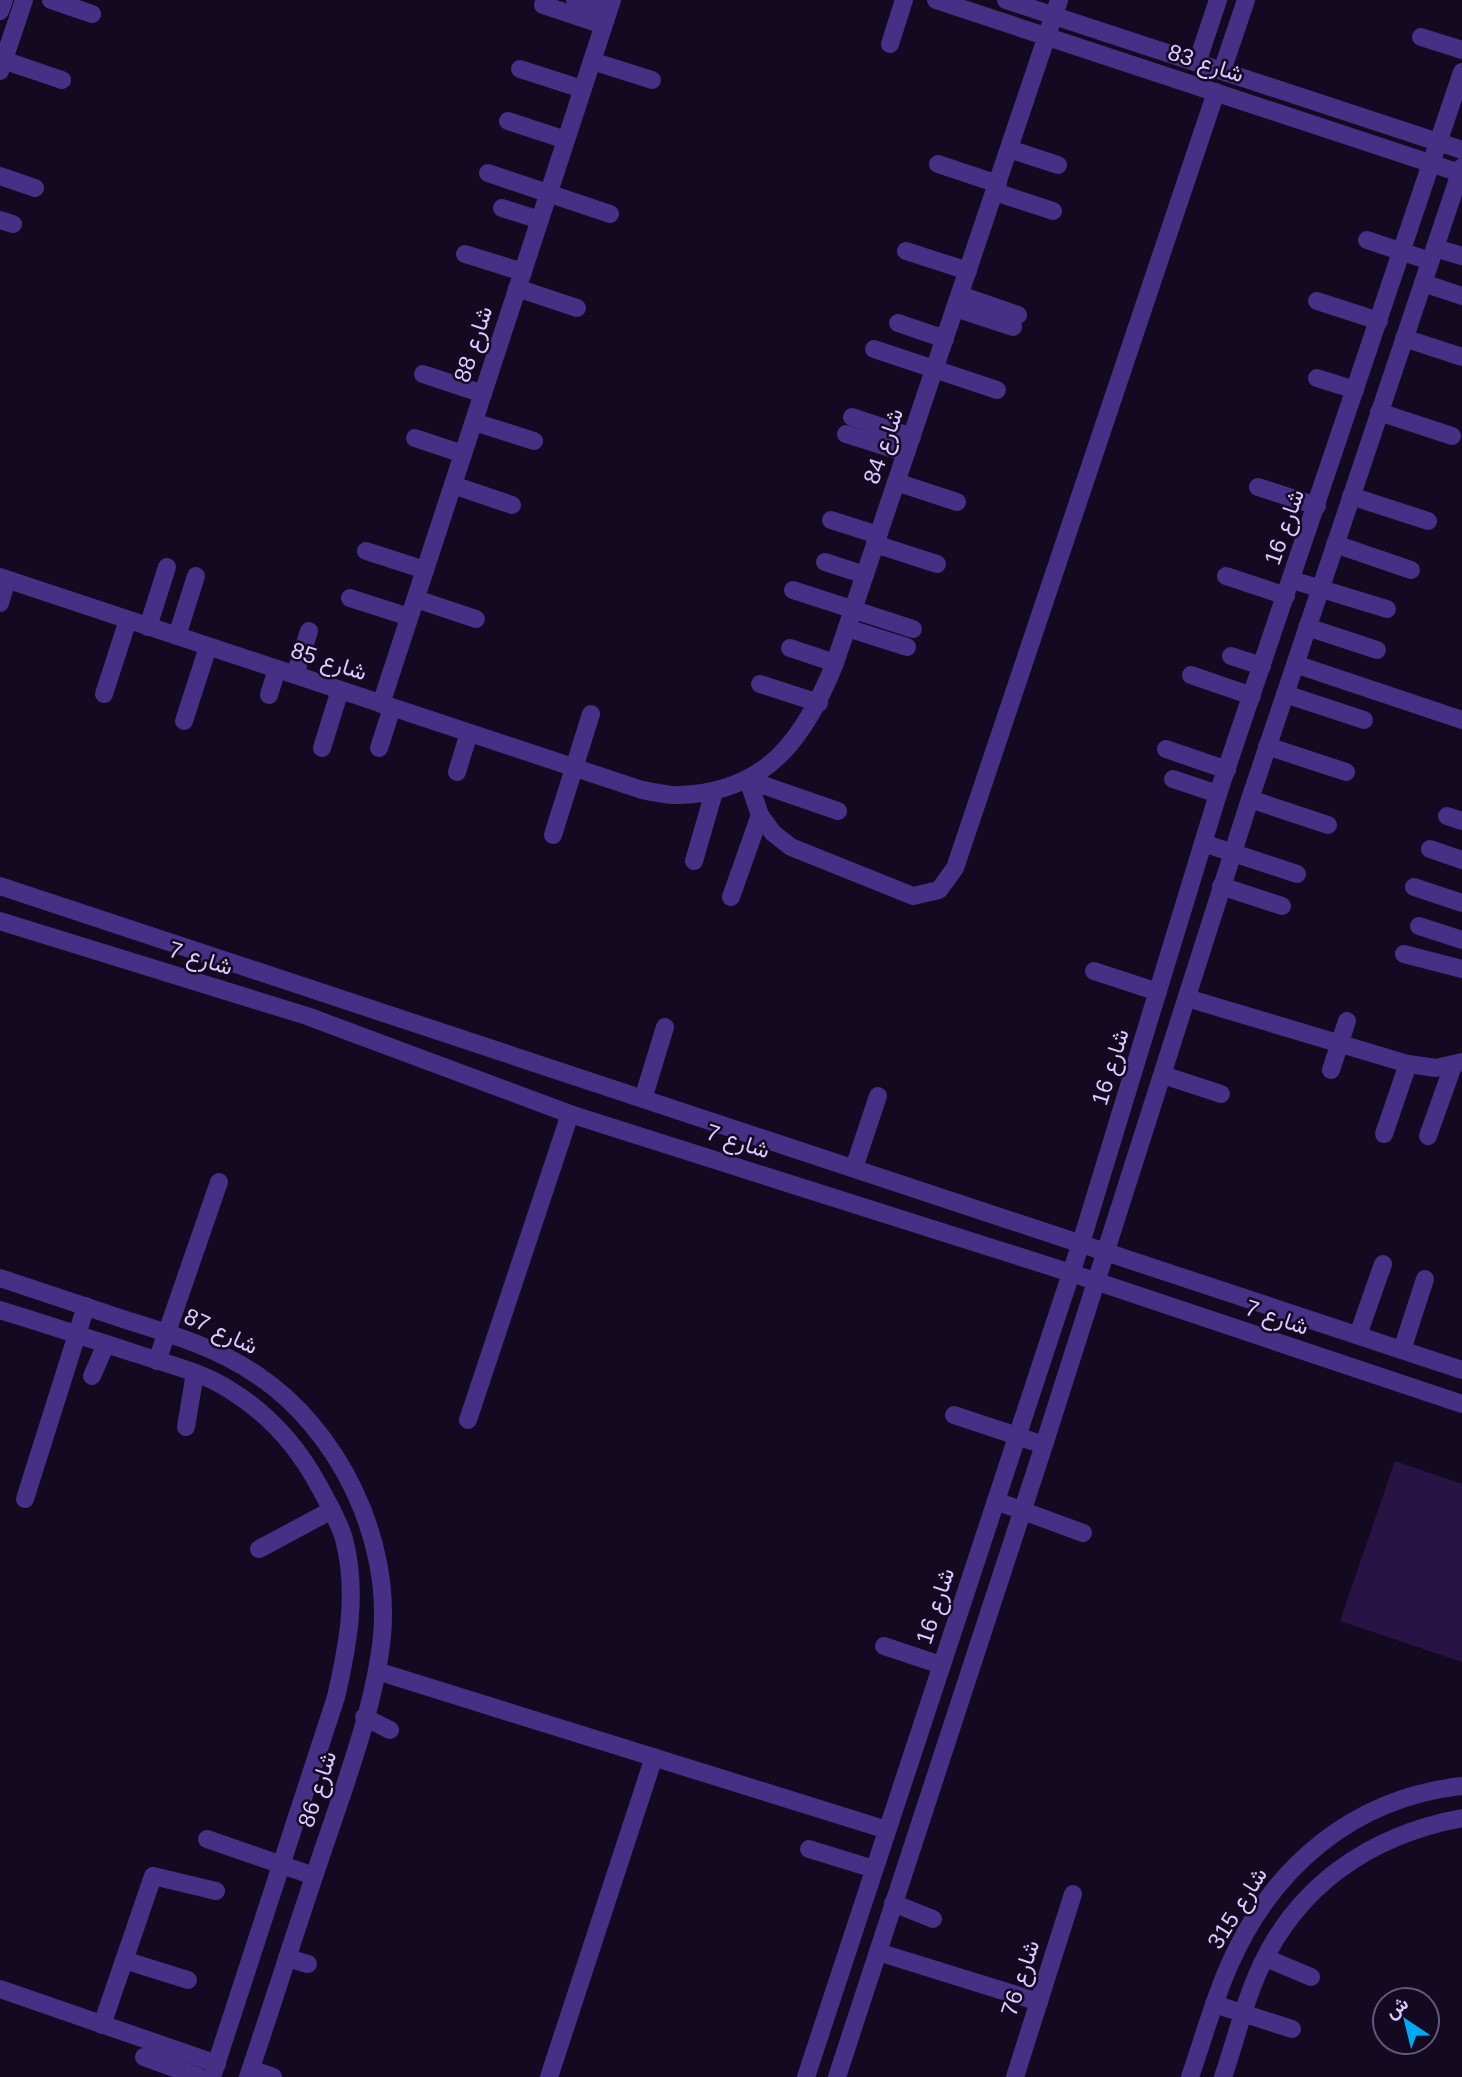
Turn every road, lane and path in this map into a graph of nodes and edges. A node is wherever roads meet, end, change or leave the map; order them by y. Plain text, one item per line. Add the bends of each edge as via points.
1 (4, 0) edge
2 (24, 0) edge
3 (51, 0) edge
4 (575, 0) edge
5 (904, 0) edge
6 (936, 0) edge
7 (1006, 0) edge
8 (1218, 0) edge
9 (1246, 0) edge
10 (543, 5) dead end
11 (1057, 8) edge
12 (0, 11) edge
13 (608, 12) edge
14 (92, 14) dead end
15 (1047, 37) junction
16 (1420, 37) dead end
17 (890, 44) dead end
18 (1462, 50) edge
19 (592, 61) junction
20 (1197, 63) junction
21 (1, 64) edge
22 (520, 69) dead end
23 (1222, 71) junction
24 (1462, 72) edge
25 (62, 80) dead end
26 (652, 80) dead end
27 (582, 89) junction
28 (1216, 92) junction
29 (508, 121) dead end
30 (566, 140) junction
31 (1439, 143) junction
32 (1009, 149) junction
33 (1462, 150) edge
34 (938, 164) dead end
35 (1432, 164) junction
36 (1058, 165) dead end
37 (1461, 170) edge
38 (488, 173) dead end
39 (0, 176) edge
40 (35, 188) dead end
41 (996, 188) junction
42 (548, 194) junction
43 (502, 208) dead end
44 (1053, 211) dead end
45 (1455, 211) edge
46 (610, 214) dead end
47 (540, 220) junction
48 (1367, 240) dead end
49 (906, 251) dead end
50 (1402, 252) junction
51 (465, 254) dead end
52 (1433, 254) junction
53 (1462, 256) edge
54 (968, 271) junction
55 (520, 280) junction
56 (1423, 283) junction
57 (1462, 296) edge
58 (1318, 301) dead end
59 (957, 302) junction
60 (577, 308) dead end
61 (1016, 321) dead end
62 (1379, 321) junction
63 (898, 323) dead end
64 (1405, 338) junction
65 (945, 339) junction
66 (874, 349) dead end
67 (1462, 357) edge
68 (935, 369) junction
69 (423, 374) dead end
70 (1317, 378) dead end
71 (997, 390) dead end
72 (1356, 390) junction
73 (483, 394) junction
74 (1379, 412) junction
75 (474, 422) junction
76 (849, 425) dead end
77 (1452, 436) dead end
78 (415, 438) dead end
79 (534, 441) dead end
80 (909, 445) junction
81 (463, 454) junction
82 (896, 482) junction
83 (453, 485) junction
84 (1258, 487) dead end
85 (1351, 496) junction
86 (957, 502) dead end
87 (512, 505) dead end
88 (1317, 506) junction
89 (831, 520) dead end
90 (1428, 521) dead end
91 (877, 540) junction
92 (1335, 544) junction
93 (366, 551) dead end
94 (825, 562) dead end
95 (937, 564) dead end
96 (167, 567) dead end
97 (425, 570) junction
98 (1411, 570) dead end
99 (865, 575) junction
100 (196, 576) dead end
101 (1226, 576) dead end
102 (4, 579) edge
103 (1289, 588) junction
104 (1320, 589) junction
105 (793, 590) dead end
106 (350, 598) dead end
107 (416, 598) junction
108 (0, 603) edge
109 (1387, 609) dead end
110 (853, 610) junction
111 (410, 617) junction
112 (476, 618) dead end
113 (128, 620) junction
114 (148, 626) junction
115 (1307, 627) junction
116 (847, 628) junction
117 (913, 629) dead end
118 (309, 631) dead end
119 (177, 636) junction
120 (208, 646) junction
121 (907, 647) dead end
122 (790, 648) dead end
123 (1377, 650) dead end
124 (1231, 656) dead end
125 (835, 663) junction
126 (1295, 664) junction
127 (1262, 666) junction
128 (276, 669) junction
129 (295, 675) junction
130 (1191, 675) dead end
131 (760, 684) dead end
132 (340, 690) junction
133 (104, 694) dead end
134 (1285, 694) junction
135 (269, 695) dead end
136 (1252, 696) junction
137 (819, 703) junction
138 (387, 706) junction
139 (591, 714) dead end
140 (1364, 720) dead end
141 (1462, 720) edge
142 (184, 721) dead end
143 (470, 733) junction
144 (1267, 746) junction
145 (322, 748) dead end
146 (379, 748) dead end
147 (1166, 750) dead end
148 (574, 768) junction
149 (1227, 770) junction
150 (457, 772) dead end
151 (1346, 772) dead end
152 (1173, 779) dead end
153 (748, 780) junction
154 (642, 790) joint
155 (714, 792) junction
156 (1218, 794) junction
157 (1250, 799) junction
158 (838, 811) dead end
159 (760, 815) junction
160 (1328, 825) dead end
161 (553, 835) dead end
162 (1203, 843) junction
163 (1430, 849) dead end
164 (1232, 853) junction
165 (1462, 860) edge
166 (694, 861) dead end
167 (1297, 874) dead end
168 (0, 886) edge
169 (1222, 886) junction
170 (1414, 887) dead end
171 (731, 897) dead end
172 (1462, 903) edge
173 (1282, 906) dead end
174 (0, 921) edge
175 (1419, 926) dead end
176 (1462, 940) edge
177 (1404, 954) dead end
178 (1462, 969) edge
179 (1094, 971) dead end
180 (1158, 992) junction
181 (1187, 998) junction
182 (1347, 1021) dead end
183 (665, 1027) dead end
184 (1340, 1043) junction
185 (1408, 1064) junction
186 (1457, 1064) edge
187 (1331, 1070) dead end
188 (1163, 1075) junction
189 (1221, 1094) dead end
190 (878, 1097) dead end
191 (1126, 1098) junction
192 (643, 1099) junction
193 (1153, 1107) junction
194 (570, 1114) junction
195 (1384, 1134) dead end
196 (1428, 1136) dead end
197 (854, 1168) junction
198 (219, 1182) dead end
199 (1081, 1243) junction
200 (1106, 1252) junction
201 (1382, 1264) dead end
202 (1071, 1273) junction
203 (1425, 1279) dead end
204 (6, 1280) edge
205 (1096, 1281) junction
206 (86, 1307) junction
207 (1, 1311) edge
208 (167, 1333) junction
209 (76, 1335) junction
210 (1358, 1335) junction
211 (106, 1344) junction
212 (1402, 1350) junction
213 (157, 1361) junction
214 (1462, 1370) edge
215 (195, 1373) junction
216 (92, 1376) dead end
217 (1462, 1405) edge
218 (954, 1415) dead end
219 (468, 1420) dead end
220 (186, 1427) dead end
221 (1017, 1436) junction
222 (1044, 1445) junction
223 (25, 1499) dead end
224 (996, 1501) junction
225 (362, 1509) joint
226 (1023, 1510) junction
227 (334, 1516) junction
228 (1083, 1533) dead end
229 (259, 1549) dead end
230 (884, 1646) dead end
231 (942, 1665) junction
232 (377, 1671) junction
233 (364, 1717) junction
234 (390, 1730) dead end
235 (654, 1757) junction
236 (907, 1768) junction
237 (935, 1776) junction
238 (1462, 1786) edge
239 (1462, 1818) edge
240 (887, 1829) junction
241 (207, 1839) dead end
242 (809, 1849) dead end
243 (282, 1865) junction
244 (874, 1869) junction
245 (314, 1876) junction
246 (216, 1891) dead end
247 (1073, 1894) dead end
248 (894, 1903) junction
249 (933, 1919) dead end
250 (878, 1952) junction
251 (287, 1958) junction
252 (1266, 1958) junction
253 (124, 1960) junction
254 (308, 1964) dead end
255 (1311, 1977) dead end
256 (188, 1980) dead end
257 (0, 1989) edge
258 (1039, 2002) junction
259 (1214, 2004) junction
260 (1244, 2014) junction
261 (102, 2025) junction
262 (1292, 2029) dead end
263 (144, 2057) dead end
264 (215, 2071) edge
265 (249, 2073) edge
266 (199, 2077) edge
267 (273, 2077) edge
268 (549, 2077) edge
269 (806, 2077) edge
270 (836, 2077) edge
271 (1015, 2077) edge
272 (1190, 2077) edge
273 (1223, 2077) edge

1 - 12 street
2 - 21 street
3 - 14 street
4 - 13 street
5 - 17 street
6 - 15 street, شارع 83
7 - 11 street, شارع 83
8 - 20 street
9 - 23 street
10 - 13 street
11 - 15 street, شارع 84
11 - 20 street, شارع 83
13 - 19 street, شارع 88
15 - 28 street, شارع 83
15 - 32 street, شارع 84
16 - 18 street
19 - 26 street
19 - 27 street, شارع 88
20 - 23 street, شارع 83
21 - 25 street
22 - 27 street
23 - 31 street, شارع 83
24 - 31 street, شارع 16
27 - 30 street, شارع 88
28 - 35 street, شارع 83
28 - 159 street via 955,868 940,890 913,897 791,847
29 - 30 street
30 - 42 street, شارع 88
31 - 33 street, شارع 83
31 - 35 street, شارع 16
32 - 36 street
32 - 41 street, شارع 84
34 - 41 street
35 - 37 street, شارع 83
35 - 50 street, شارع 16
37 - 45 street
38 - 42 street
39 - 40 street
41 - 44 street
41 - 54 street, شارع 84
42 - 46 street
42 - 47 street, شارع 88
43 - 47 street
45 - 52 street
47 - 55 street, شارع 88
48 - 50 street
49 - 54 street
50 - 52 street
50 - 62 street, شارع 16
51 - 55 street
52 - 53 street
52 - 56 street
54 - 59 street, شارع 84
55 - 60 street
55 - 73 street, شارع 88
56 - 57 street
56 - 64 street
58 - 62 street
59 - 61 street
59 - 65 street, شارع 84
62 - 72 street, شارع 16
63 - 65 street
64 - 67 street
64 - 74 street
65 - 68 street, شارع 84
66 - 68 street
68 - 71 street
68 - 80 street, شارع 84
69 - 73 street
70 - 72 street
72 - 88 street, شارع 16
73 - 75 street, شارع 88
74 - 77 street
74 - 85 street
75 - 79 street
75 - 81 street, شارع 88
76 - 80 street
78 - 81 street
80 - 82 street, شارع 84
81 - 83 street, شارع 88
82 - 86 street
82 - 91 street, شارع 84
83 - 87 street
83 - 97 street, شارع 88
84 - 88 street
85 - 90 street
85 - 92 street
88 - 103 street, شارع 16
89 - 91 street
91 - 95 street
91 - 99 street, شارع 84
92 - 98 street
92 - 104 street
93 - 97 street
94 - 99 street
96 - 114 street
97 - 107 street, شارع 88
99 - 110 street, شارع 84
100 - 119 street
101 - 103 street
102 - 108 street
102 - 113 street, شارع 85
103 - 104 street
103 - 127 street, شارع 16
104 - 109 street
104 - 115 street
105 - 110 street
106 - 111 street
107 - 111 street, شارع 88
107 - 112 street
110 - 116 street, شارع 84
110 - 117 street
111 - 138 street, شارع 88
113 - 114 street, شارع 85
113 - 133 street
114 - 119 street, شارع 85
115 - 123 street
115 - 126 street
116 - 121 street
116 - 125 street, شارع 84
118 - 129 street
119 - 120 street, شارع 85
120 - 128 street, شارع 85
120 - 142 street
122 - 125 street
124 - 127 street
125 - 137 street, شارع 84
126 - 134 street
126 - 141 street
127 - 136 street, شارع 16
128 - 129 street, شارع 85
128 - 135 street
129 - 132 street, شارع 85
130 - 136 street
131 - 137 street
132 - 138 street, شارع 85
132 - 145 street
134 - 140 street
134 - 144 street
136 - 149 street, شارع 16
137 - 153 street, شارع 84 via 779,757
138 - 143 street, شارع 85
138 - 146 street, شارع 88
139 - 148 street
143 - 148 street, شارع 85
143 - 150 street
144 - 151 street
144 - 157 street
147 - 149 street
148 - 154 street, شارع 85
148 - 161 street
149 - 156 street, شارع 16
152 - 156 street
153 - 155 street, شارع 84
153 - 158 street
153 - 159 street
154 - 155 street, شارع 84 via 678,796
155 - 166 street
156 - 162 street, شارع 16
157 - 160 street
157 - 164 street
159 - 171 street
162 - 164 street
162 - 180 street, شارع 16
163 - 165 street
164 - 167 street
164 - 169 street
168 - 192 street, شارع 7
169 - 173 street
169 - 181 street
170 - 172 street
174 - 194 street, شارع 7 via 307,1016
175 - 176 street
177 - 178 street
179 - 180 street
180 - 191 street, شارع 16
181 - 184 street
181 - 188 street
182 - 184 street
183 - 192 street
184 - 185 street
184 - 187 street
185 - 186 street via 1436,1068
185 - 195 street
186 - 196 street
188 - 189 street
188 - 193 street
190 - 197 street
191 - 193 street
191 - 199 street, شارع 16
192 - 197 street, شارع 7
193 - 200 street
194 - 202 street, شارع 7
194 - 219 street
197 - 199 street, شارع 7
198 - 208 street
199 - 200 street, شارع 7
199 - 202 street, شارع 16
200 - 205 street
200 - 210 street, شارع 7
201 - 210 street
202 - 205 street, شارع 7
202 - 221 street, شارع 16
203 - 212 street
204 - 206 street, شارع 87
204 - 207 street
205 - 217 street, شارع 7
205 - 222 street
206 - 208 street, شارع 87
206 - 209 street
207 - 209 street
208 - 213 street
208 - 225 street, شارع 87 via 221,1354 258,1375 291,1402 344,1470
209 - 211 street
209 - 223 street
210 - 212 street, شارع 7
211 - 213 street
211 - 216 street
212 - 214 street, شارع 7
213 - 215 street
215 - 220 street
215 - 227 street via 230,1390 286,1436 307,1463
218 - 221 street
221 - 222 street
221 - 224 street, شارع 16
222 - 226 street
224 - 226 street
224 - 231 street, شارع 16
225 - 232 street, شارع 86 via 382,1591
226 - 228 street
226 - 237 street
227 - 229 street
227 - 243 street, شارع 86 via 344,1539 351,1617 323,1741
230 - 231 street
231 - 236 street, شارع 16
232 - 233 street, شارع 86
232 - 235 street
233 - 234 street
233 - 245 street, شارع 86
235 - 240 street
235 - 268 street
236 - 237 street
236 - 240 street, شارع 16
237 - 248 street
238 - 259 street, شارع 315 via 1416,1794 1374,1810 1336,1831 1301,1859 1271,1892 1247,1929
239 - 252 street via 1391,1838 1357,1856 1298,1908
240 - 244 street, شارع 16
241 - 243 street
242 - 244 street
243 - 245 street
243 - 264 street, شارع 86
244 - 269 street, شارع 16
245 - 251 street, شارع 86
246 - 253 street via 153,1876
247 - 258 street, شارع 76
248 - 249 street
248 - 250 street
250 - 258 street
250 - 270 street
251 - 254 street
251 - 265 street, شارع 86
252 - 255 street
252 - 260 street
253 - 256 street
253 - 261 street
257 - 261 street
258 - 271 street, شارع 76
259 - 260 street
259 - 272 street, شارع 315
260 - 262 street
260 - 273 street
261 - 264 street
263 - 266 street
265 - 267 street

